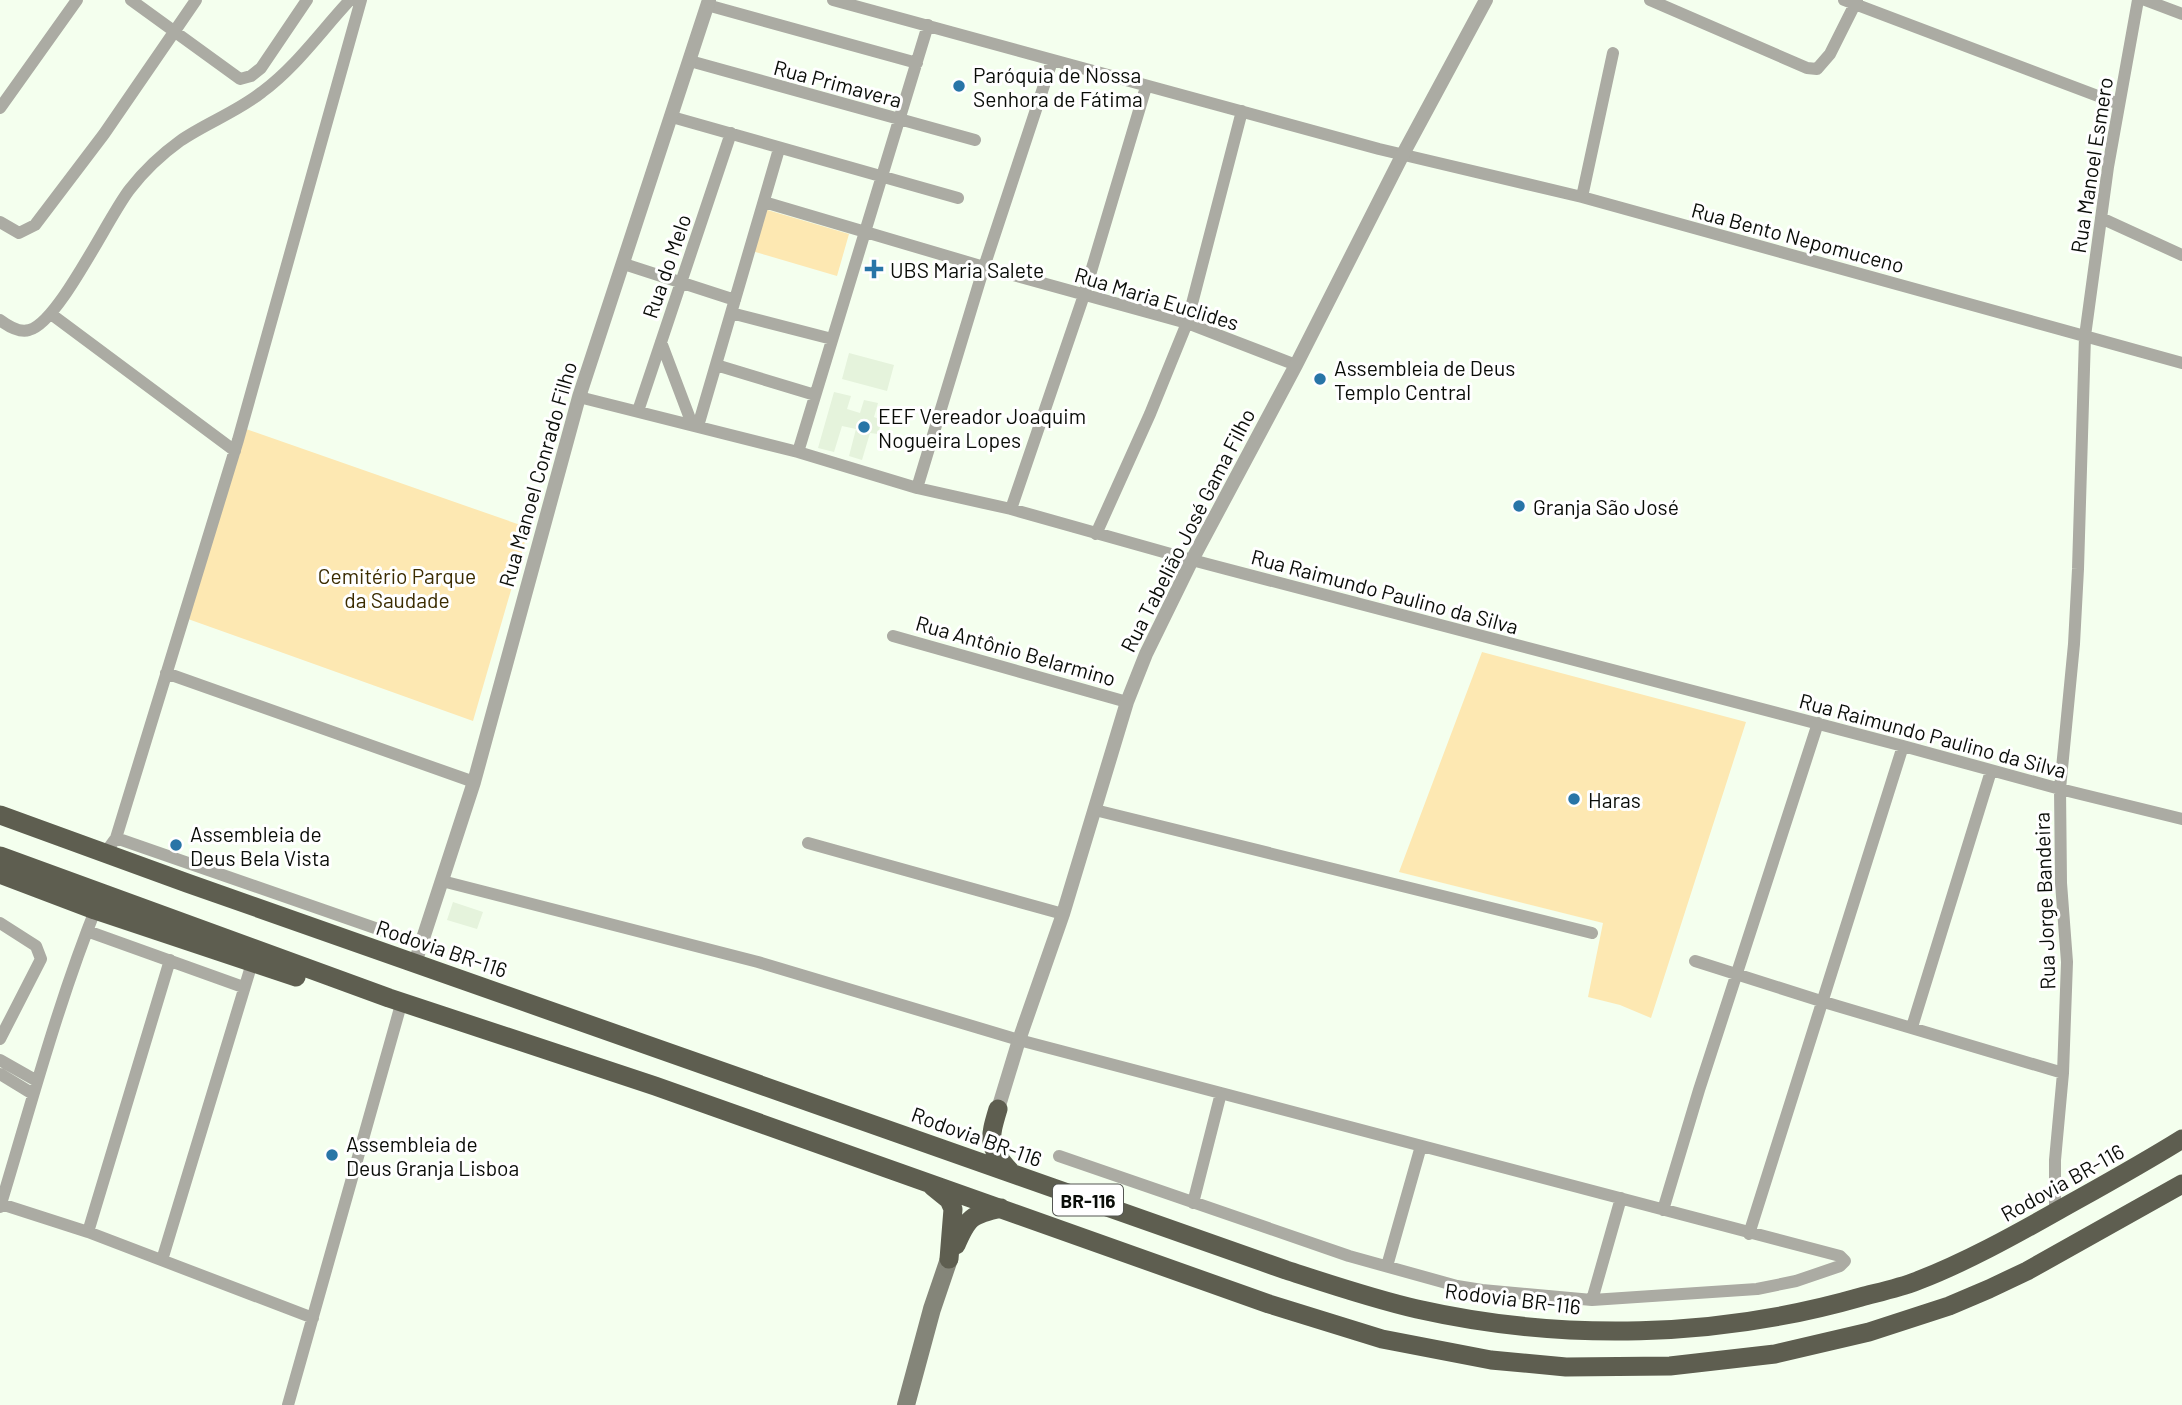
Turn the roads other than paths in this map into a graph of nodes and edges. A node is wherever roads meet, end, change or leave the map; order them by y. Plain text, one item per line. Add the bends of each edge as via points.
1 (76, 0) edge
2 (131, 0) edge
3 (196, 0) edge
4 (307, 0) edge
5 (350, 0) edge
6 (360, 0) edge
7 (833, 0) edge
8 (1486, 0) edge
9 (1650, 0) edge
10 (2138, 0) edge
11 (2145, 0) edge
12 (1852, 1) edge
13 (708, 3) edge
14 (2182, 14) edge
15 (929, 25) junction
16 (173, 33) junction
17 (1613, 54) dead end
18 (690, 61) junction
19 (1052, 61) junction
20 (917, 63) junction
21 (1146, 87) junction
22 (2119, 104) junction
23 (0, 108) edge
24 (1242, 111) junction
25 (672, 117) junction
26 (900, 119) junction
27 (731, 133) junction
28 (975, 140) dead end
29 (779, 149) junction
30 (1403, 154) junction
31 (882, 176) junction
32 (1582, 197) junction
33 (958, 198) dead end
34 (764, 202) junction
35 (2101, 218) junction
36 (0, 222) edge
37 (865, 233) junction
38 (2182, 255) edge
39 (624, 264) junction
40 (984, 267) junction
41 (682, 282) junction
42 (1084, 295) junction
43 (733, 306) junction
44 (51, 314) junction
45 (0, 320) edge
46 (1187, 323) junction
47 (2085, 336) junction
48 (832, 339) junction
49 (661, 342) junction
50 (2182, 363) edge
51 (716, 365) junction
52 (1296, 365) junction
53 (815, 395) junction
54 (579, 397) junction
55 (638, 411) junction
56 (695, 425) junction
57 (235, 451) junction
58 (797, 452) junction
59 (917, 488) junction
60 (1011, 509) junction
61 (1096, 534) junction
62 (1192, 560) junction
63 (894, 636) dead end
64 (166, 673) junction
65 (1127, 702) junction
66 (1818, 723) junction
67 (1903, 746) junction
68 (1991, 771) junction
69 (474, 782) junction
70 (2060, 789) junction
71 (1095, 810) junction
72 (0, 815) edge
73 (2182, 819) edge
74 (808, 843) dead end
75 (110, 845) junction
76 (0, 856) edge
77 (0, 874) edge
78 (442, 881) junction
79 (99, 902) junction
80 (1063, 914) junction
81 (0, 923) edge
82 (87, 931) junction
83 (1592, 933) dead end
84 (418, 953) junction
85 (170, 960) junction
86 (1695, 961) dead end
87 (252, 963) junction
88 (1738, 974) junction
89 (243, 987) junction
90 (395, 1000) junction
91 (1824, 1002) junction
92 (1912, 1027) junction
93 (0, 1039) edge
94 (1019, 1040) junction
95 (0, 1060) edge
96 (2063, 1073) junction
97 (0, 1074) edge
98 (37, 1080) junction
99 (1221, 1093) junction
100 (33, 1094) junction
101 (998, 1109) junction
102 (2182, 1139) edge
103 (1421, 1146) junction
104 (947, 1149) junction
105 (1059, 1156) dead end
106 (1010, 1171) junction
107 (927, 1182) junction
108 (2182, 1184) edge
109 (1622, 1198) junction
110 (1194, 1203) junction
111 (1, 1205) edge
112 (1001, 1208) junction
113 (1663, 1210) junction
114 (2055, 1212) junction
115 (88, 1232) junction
116 (1749, 1234) junction
117 (949, 1259) junction
118 (162, 1260) junction
119 (1387, 1266) junction
120 (1592, 1300) junction
121 (313, 1318) junction
122 (288, 1405) edge
123 (906, 1405) edge

1 - 23 street
2 - 16 street
3 - 16 street
4 - 16 street via 261,68 246,78 240,79
5 - 44 street via 276,81 181,141 146,172 121,202
6 - 57 street
7 - 15 street, Rua Bento Nepomuceno
8 - 30 street, Rua Tabelião José Gama Filho
9 - 12 street via 1817,69 1826,61
10 - 22 street, Rua Manoel Esmero
11 - 14 street
12 - 22 street
13 - 18 street, Rua Manoel Conrado Filho
13 - 20 street
15 - 19 street, Rua Bento Nepomuceno
15 - 20 street
16 - 36 street via 35,226 19,233
17 - 32 street
18 - 25 street, Rua Manoel Conrado Filho
18 - 26 street, Rua Primavera
19 - 21 street, Rua Bento Nepomuceno
19 - 40 street
20 - 26 street
21 - 24 street, Rua Bento Nepomuceno
21 - 42 street
22 - 35 street, Rua Manoel Esmero
24 - 30 street, Rua Bento Nepomuceno
24 - 46 street
25 - 27 street
25 - 39 street, Rua Manoel Conrado Filho
26 - 28 street, Rua Primavera
26 - 31 street
27 - 29 street
27 - 41 street, Rua do Melo
29 - 31 street
29 - 34 street
30 - 32 street, Rua Bento Nepomuceno
30 - 52 street, Rua Tabelião José Gama Filho
31 - 33 street
31 - 37 street
32 - 47 street, Rua Bento Nepomuceno
34 - 37 street, Rua Maria Euclides
34 - 43 street
35 - 38 street
35 - 47 street, Rua Manoel Esmero
37 - 40 street, Rua Maria Euclides
37 - 48 street
39 - 41 street
39 - 54 street, Rua Manoel Conrado Filho
40 - 42 street, Rua Maria Euclides
40 - 59 street
41 - 43 street
41 - 49 street, Rua do Melo
42 - 46 street, Rua Maria Euclides
42 - 60 street
43 - 48 street
43 - 51 street
44 - 45 street via 31,330
44 - 57 street
46 - 52 street, Rua Maria Euclides
46 - 61 street
47 - 50 street, Rua Bento Nepomuceno
47 - 70 street, Rua Jorge Bandeira via 2074,644
48 - 53 street
49 - 55 street, Rua do Melo
49 - 56 street
51 - 53 street
51 - 56 street
52 - 62 street, Rua Tabelião José Gama Filho
53 - 58 street
54 - 55 street, Rua Raimundo Paulino da Silva
54 - 69 street, Rua Manoel Conrado Filho
55 - 56 street, Rua Raimundo Paulino da Silva
56 - 58 street, Rua Raimundo Paulino da Silva
57 - 64 street
58 - 59 street, Rua Raimundo Paulino da Silva
59 - 60 street, Rua Raimundo Paulino da Silva
60 - 61 street, Rua Raimundo Paulino da Silva
61 - 62 street, Rua Raimundo Paulino da Silva
62 - 65 street, Rua Tabelião José Gama Filho
62 - 66 street, Rua Raimundo Paulino da Silva
63 - 65 street, Rua Antônio Belarmino
64 - 69 street
64 - 75 street
65 - 71 street, Rua Tabelião José Gama Filho
66 - 67 street, Rua Raimundo Paulino da Silva
66 - 88 street
67 - 68 street, Rua Raimundo Paulino da Silva
67 - 91 street
68 - 70 street, Rua Raimundo Paulino da Silva
68 - 92 street
69 - 78 street, Rua Manoel Conrado Filho
70 - 73 street, Rua Raimundo Paulino da Silva
70 - 96 street, Rua Jorge Bandeira via 2067,962
71 - 80 street, Rua Tabelião José Gama Filho
71 - 83 street
72 - 75 highway, Rodovia BR-116 / BR-116
74 - 80 street
75 - 84 highway, Rodovia BR-116 / BR-116
76 - 79 highway, BR-116
77 - 79 highway
78 - 84 street, Rua Manoel Conrado Filho
78 - 94 street via 758,962
79 - 82 street
79 - 87 highway
79 - 90 highway, BR-116
80 - 94 street, Rua Tabelião José Gama Filho
81 - 93 street via 36,946 41,958
82 - 85 street
82 - 98 street
84 - 104 highway, Rodovia BR-116 / BR-116
85 - 89 street
85 - 115 street
86 - 88 street
87 - 89 street
87 - 90 highway via 335,989
88 - 91 street
88 - 113 street
89 - 118 street
90 - 107 highway, BR-116
90 - 121 street
91 - 92 street
91 - 116 street
92 - 96 street
94 - 99 street
94 - 101 street, Rua Tabelião José Gama Filho
95 - 98 street
96 - 114 street, Rua Jorge Bandeira
97 - 100 street
98 - 100 street
99 - 103 street
99 - 110 street
100 - 111 street
101 - 104 highway via 980,1135 967,1145
101 - 106 highway via 991,1142
102 - 114 highway, Rodovia BR-116 / BR-116
103 - 109 street
103 - 119 street
104 - 106 highway, Rodovia BR-116 / BR-116
105 - 110 street
106 - 114 highway, Rodovia BR-116 / BR-116 via 1286,1270 1394,1303 1508,1324 1609,1331 1724,1325 1809,1312 1916,1281
107 - 112 highway, BR-116
107 - 117 highway via 953,1209
108 - 112 highway, BR-116 via 2027,1271 1949,1306 1869,1332 1786,1351 1639,1368 1532,1365 1382,1339 1269,1304
109 - 113 street
109 - 120 street
110 - 119 street
111 - 115 street
112 - 117 highway via 975,1214 966,1222
113 - 116 street
115 - 118 street
116 - 120 street via 1845,1261 1796,1282 1764,1288
117 - 123 main road
118 - 121 street
119 - 120 street via 1482,1290
121 - 122 street

